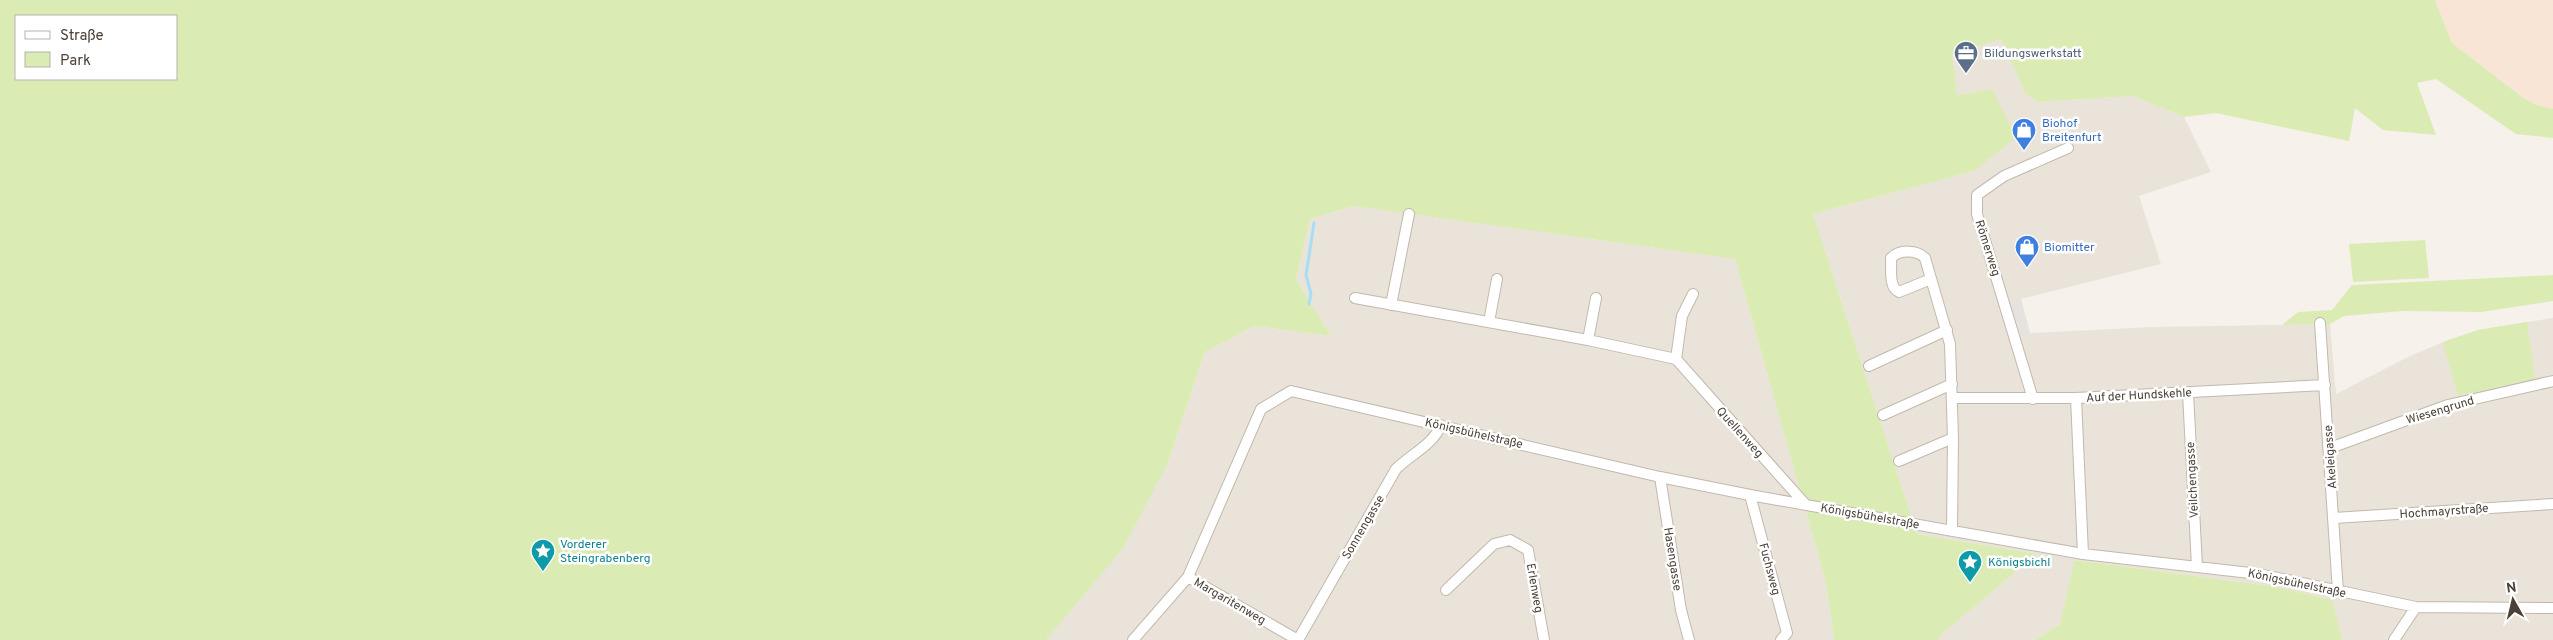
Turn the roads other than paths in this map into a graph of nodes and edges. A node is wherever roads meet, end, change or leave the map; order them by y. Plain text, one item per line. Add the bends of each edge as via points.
1 (2068, 148) dead end
2 (1409, 214) dead end
3 (1497, 279) dead end
4 (1931, 279) junction
5 (1693, 294) dead end
6 (1355, 298) dead end
7 (1596, 298) dead end
8 (1391, 304) junction
9 (1489, 322) junction
10 (2320, 323) dead end
11 (1947, 330) junction
12 (1588, 340) junction
13 (1676, 360) junction
14 (1869, 366) dead end
15 (2553, 381) edge
16 (1952, 384) junction
17 (2325, 386) junction
18 (2188, 393) junction
19 (1952, 398) junction
20 (2076, 398) junction
21 (2033, 399) junction
22 (1883, 415) dead end
23 (1441, 425) junction
24 (1953, 438) junction
25 (2330, 448) junction
26 (1898, 461) dead end
27 (1660, 477) junction
28 (1750, 495) junction
29 (1804, 504) junction
30 (2553, 504) edge
31 (2334, 518) junction
32 (1952, 531) junction
33 (2083, 554) junction
34 (2196, 567) junction
35 (1188, 577) junction
36 (1446, 590) dead end
37 (2338, 592) junction
38 (2416, 607) junction
39 (2553, 608) edge
40 (1133, 640) edge
41 (1298, 640) edge
42 (1544, 640) edge
43 (1689, 640) edge
44 (1781, 640) edge
45 (2394, 640) edge

1 - 21 street, Römerweg via 2004,176 1977,194 1977,214
2 - 8 street
3 - 9 street
4 - 4 street via 1920,253 1898,253 1891,258 1895,290 1899,292
4 - 11 street
5 - 13 street via 1682,316
6 - 8 street
7 - 12 street
8 - 9 street
9 - 12 street
10 - 17 street, Akeleigasse
11 - 14 street
11 - 16 street
12 - 13 street
13 - 29 street, Quellenweg
15 - 25 street, Wiesengrund via 2448,405
16 - 19 street
16 - 22 street
17 - 18 street, Auf der Hundskehle
17 - 25 street, Akeleigasse
18 - 20 street, Auf der Hundskehle
18 - 34 street, Veilchengasse
19 - 21 street, Auf der Hundskehle
19 - 24 street
20 - 21 street, Auf der Hundskehle
20 - 33 street
23 - 27 street, Königsbühelstraße
23 - 35 street, Königsbühelstraße via 1291,391 1261,409
23 - 41 street, Sonnengasse via 1438,433 1424,447 1396,469
24 - 26 street
24 - 32 street
25 - 31 street, Akeleigasse
27 - 28 street, Königsbühelstraße
27 - 43 street, Hasengasse via 1681,610
28 - 29 street, Königsbühelstraße
28 - 44 street, Fuchsweg via 1787,634
29 - 32 street, Königsbühelstraße
30 - 31 street, Hochmayrstraße
31 - 37 street, Akeleigasse
32 - 33 street, Königsbühelstraße
33 - 34 street, Königsbühelstraße
34 - 37 street, Königsbühelstraße via 2259,574
35 - 40 street, Königsbühelstraße
35 - 41 street, Margaritenweg
36 - 42 street, Erlenweg via 1494,544 1510,540 1528,550
37 - 38 street, Königsbühelstraße
38 - 39 street, Königsbühelstraße
38 - 45 street

